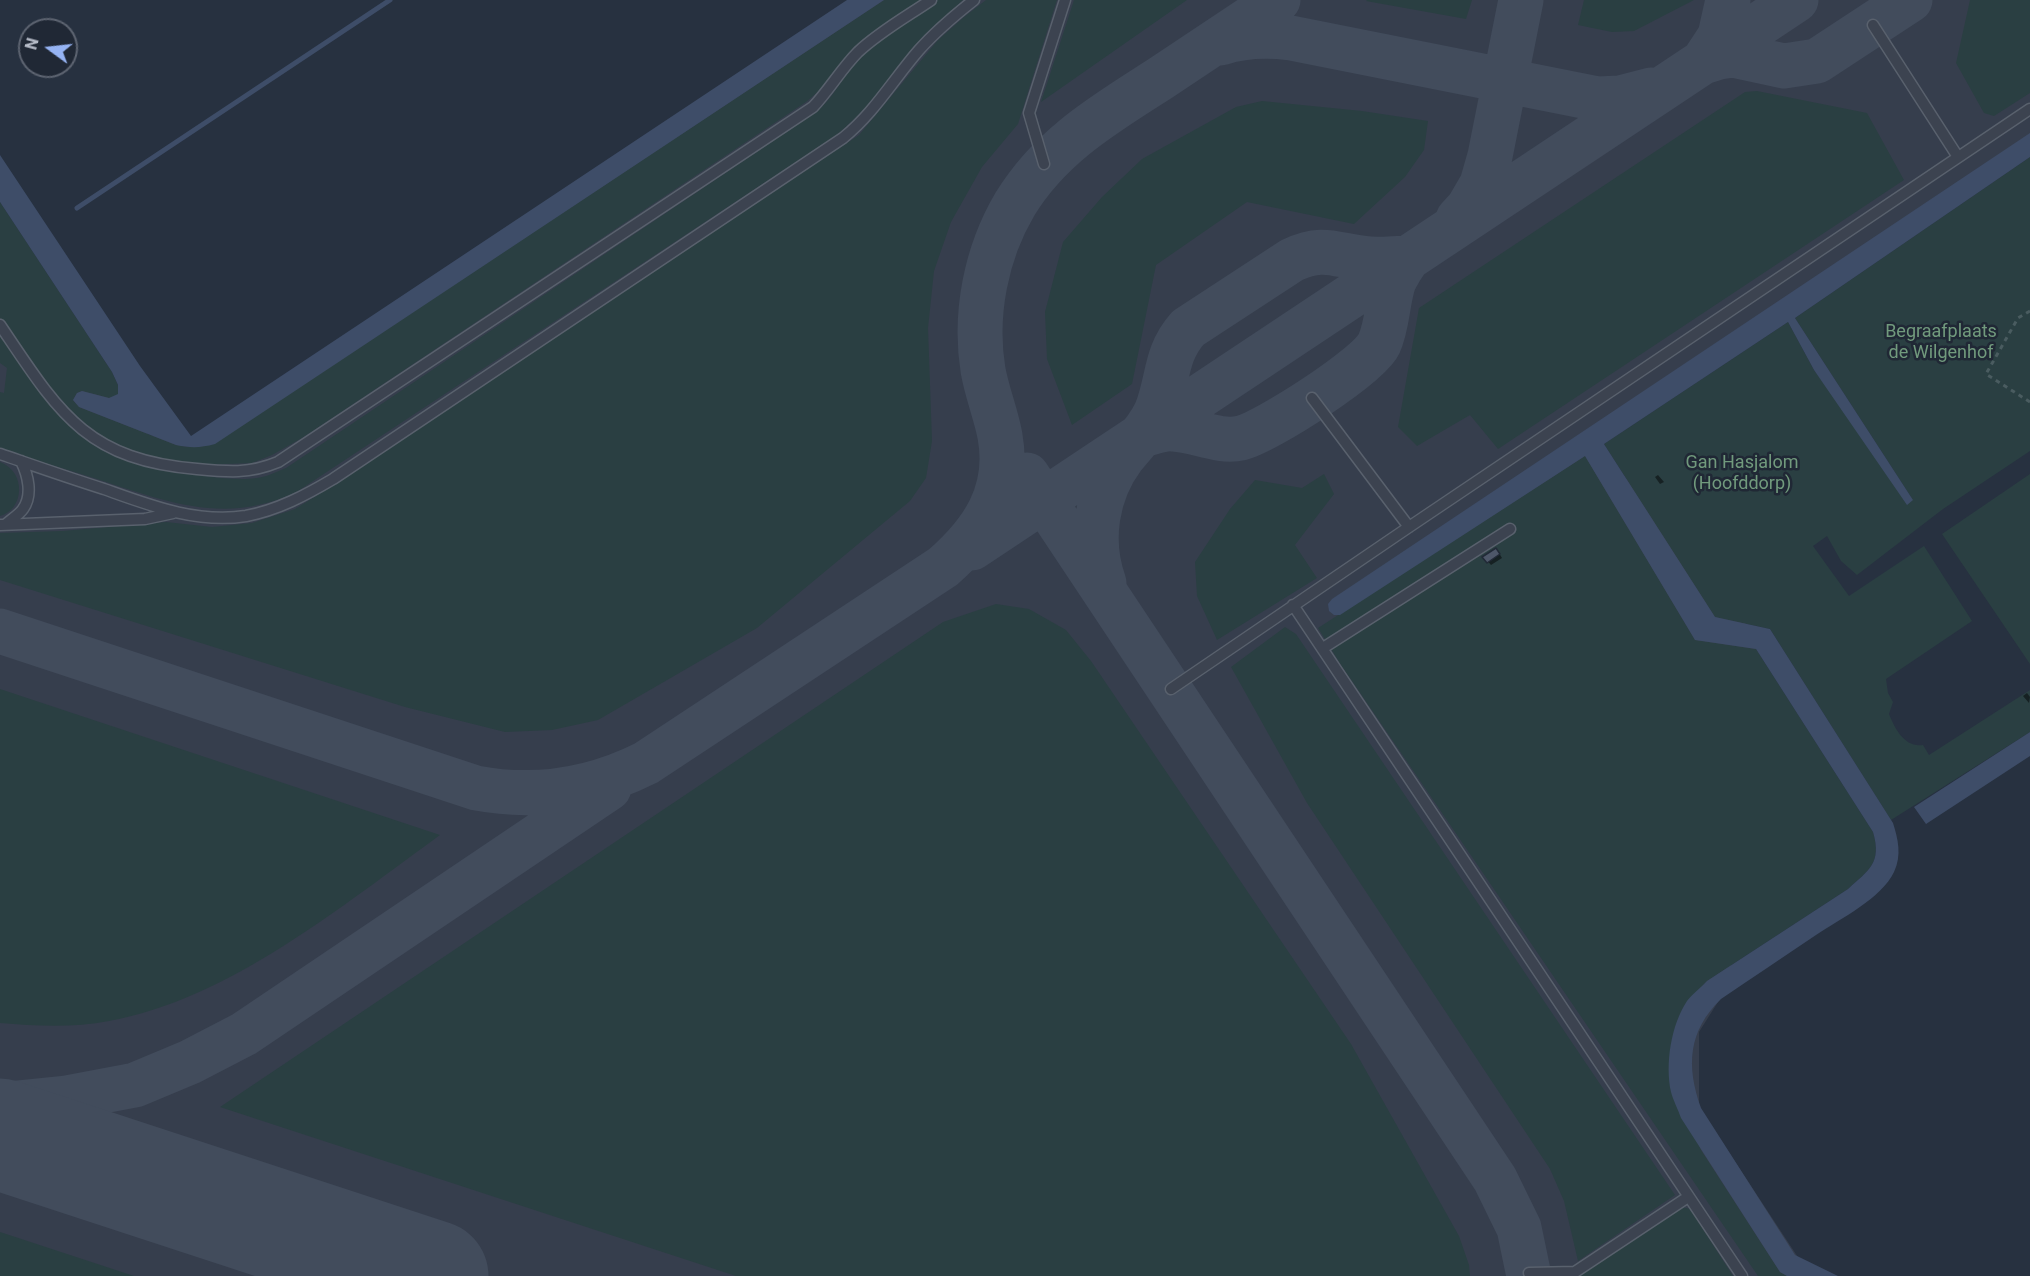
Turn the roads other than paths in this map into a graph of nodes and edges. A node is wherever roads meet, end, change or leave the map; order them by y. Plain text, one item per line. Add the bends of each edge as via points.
1 (931, 0) edge
2 (974, 0) edge
3 (1065, 0) edge
4 (1873, 25) dead end
5 (2030, 110) edge
6 (1958, 157) junction
7 (1044, 164) dead end
8 (0, 326) edge
9 (1312, 398) dead end
10 (0, 454) edge
11 (21, 461) junction
12 (173, 513) junction
13 (2, 525) edge
14 (1409, 527) junction
15 (1510, 530) dead end
16 (1293, 605) junction
17 (1323, 648) junction
18 (1171, 689) dead end
19 (1688, 1197) junction
20 (1529, 1273) dead end
21 (1742, 1276) edge

1 - 8 lane via 856,53 813,107 278,462 260,470 238,473 180,468 109,448 83,432 58,407
2 - 12 lane via 919,50 868,116 843,138 333,479 300,498 244,516
3 - 7 lane via 1029,113
4 - 6 lane
5 - 6 lane
6 - 14 lane
9 - 14 lane
10 - 11 lane
11 - 12 lane
11 - 13 lane via 29,491 24,508
12 - 13 lane via 145,519
14 - 16 lane
15 - 17 lane
16 - 17 lane
16 - 18 lane
17 - 19 lane
19 - 20 lane via 1575,1272
19 - 21 lane

